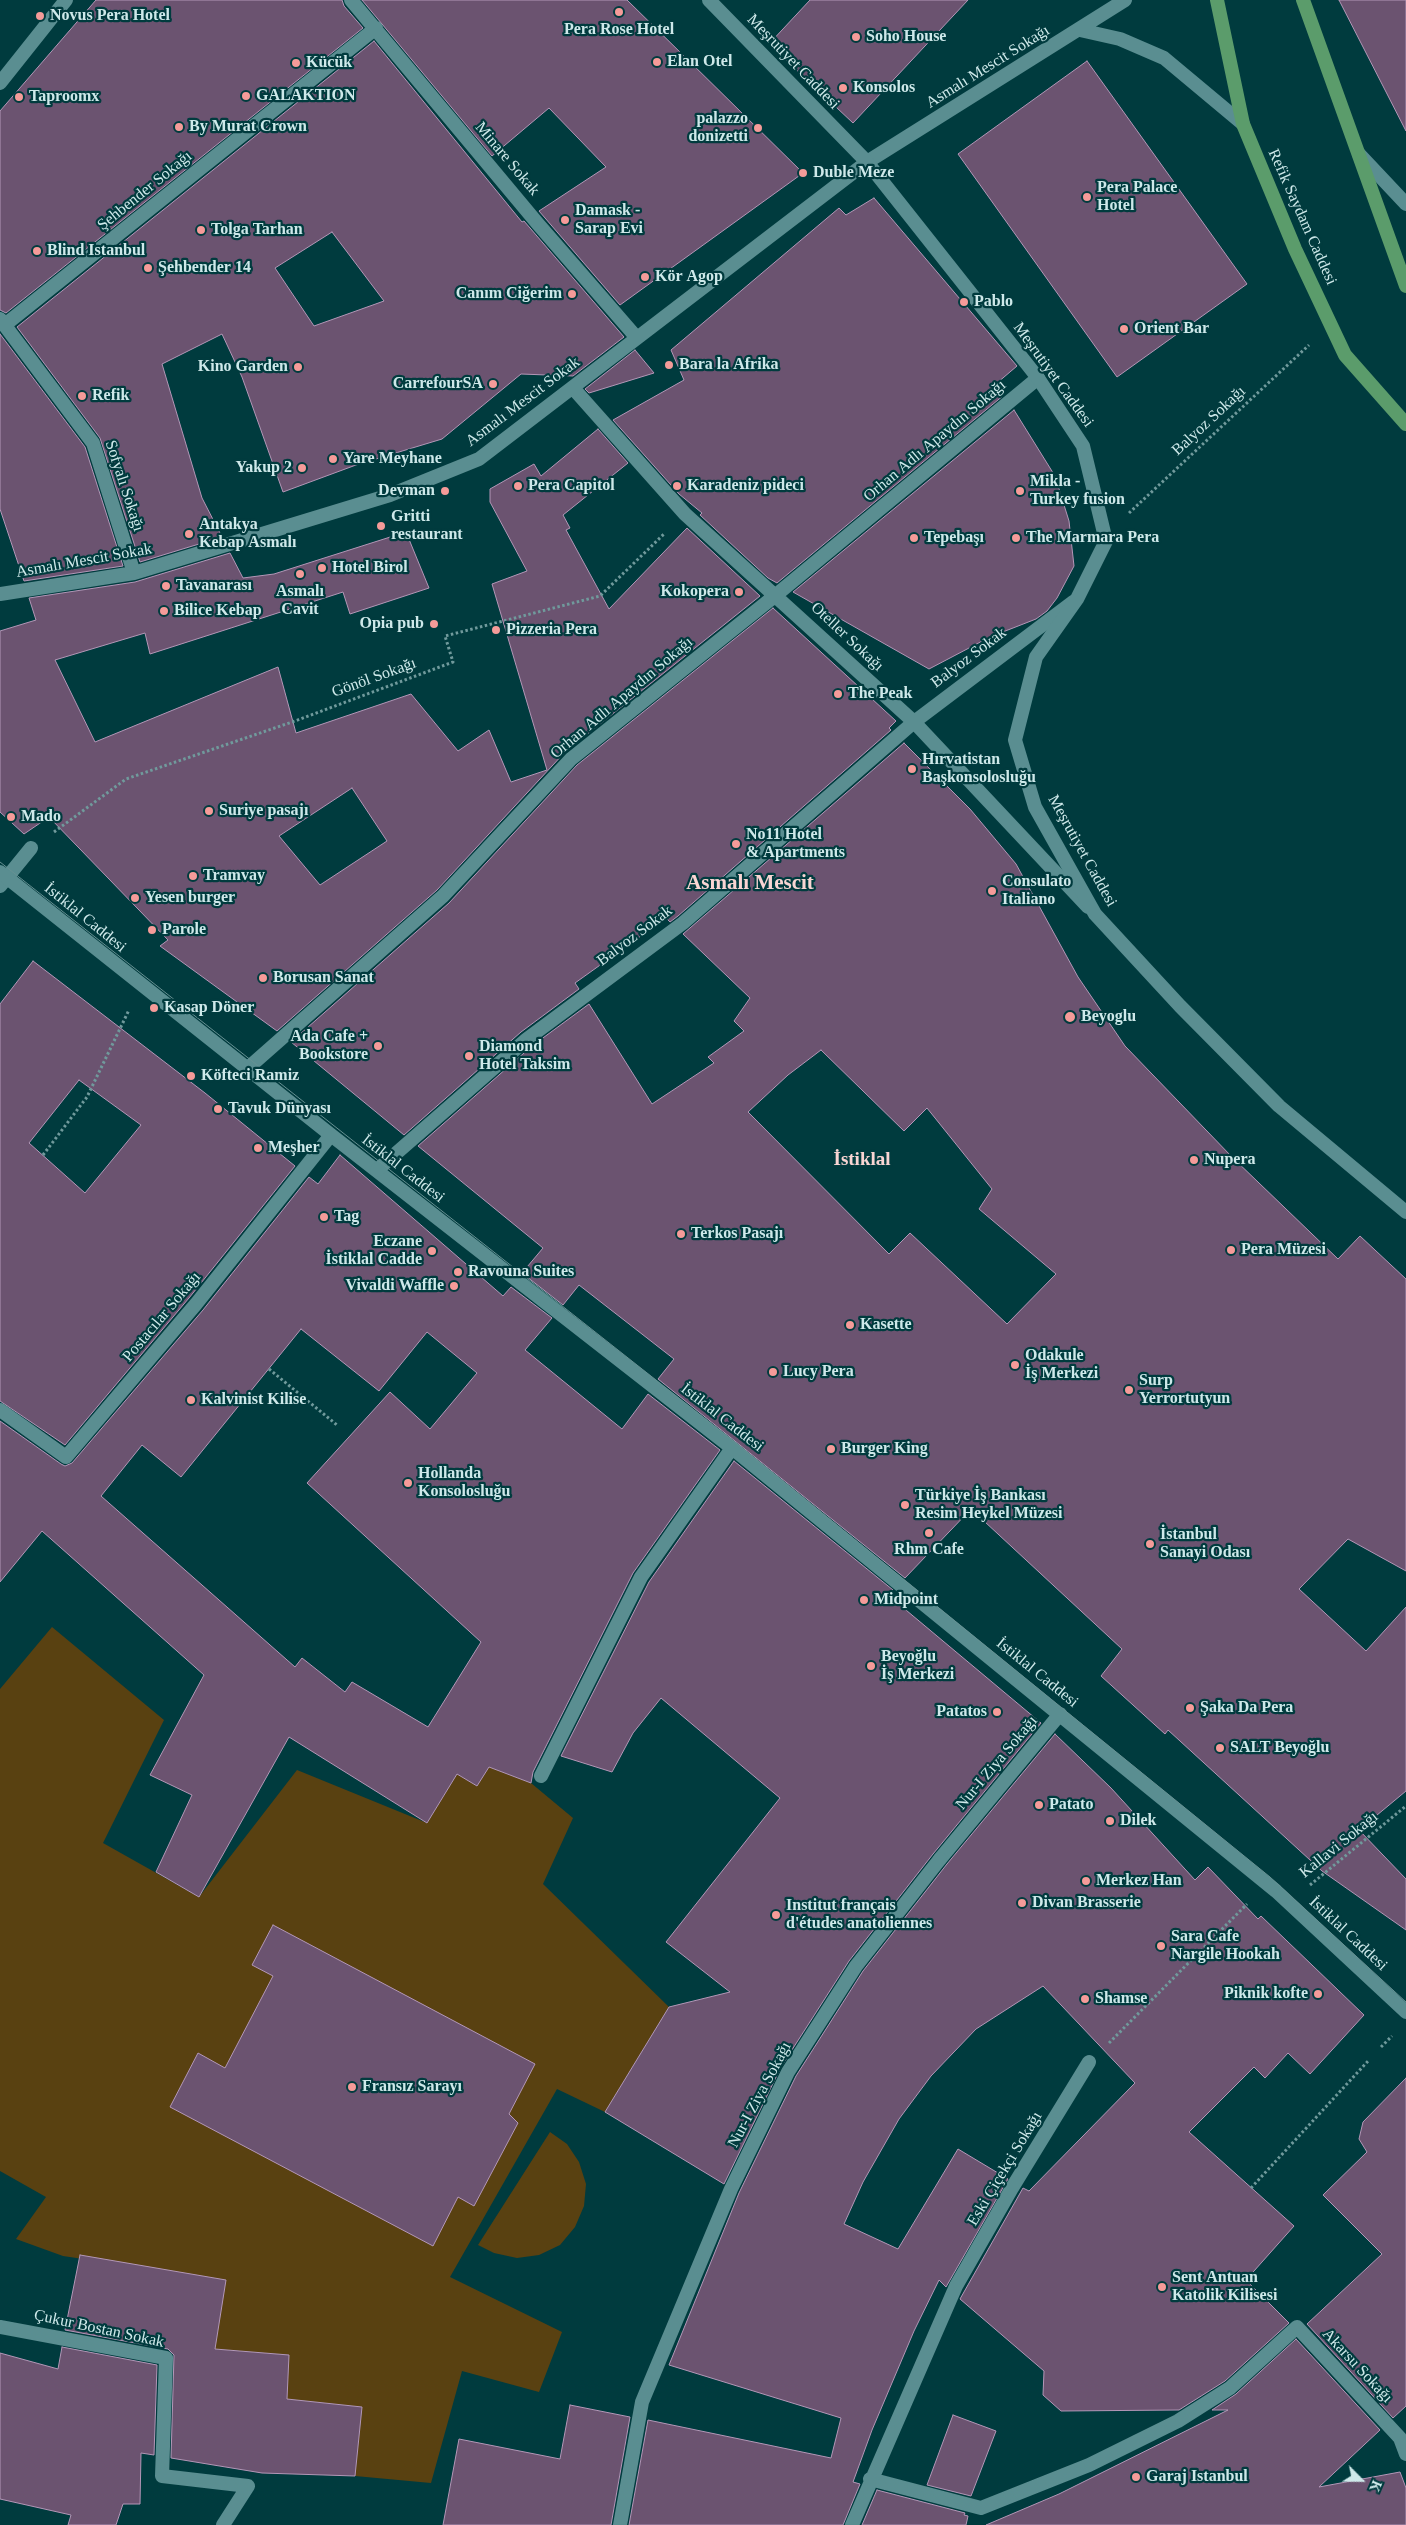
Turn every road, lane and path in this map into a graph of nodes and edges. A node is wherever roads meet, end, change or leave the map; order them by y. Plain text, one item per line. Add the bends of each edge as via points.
1 (66, 0) edge
2 (351, 0) edge
3 (709, 0) edge
4 (1126, 0) edge
5 (1217, 0) edge
6 (1303, 0) edge
7 (376, 28) junction
8 (1080, 30) junction
9 (0, 83) edge
10 (1243, 124) junction
11 (1358, 153) junction
12 (867, 162) junction
13 (1406, 204) edge
14 (1406, 286) edge
15 (3, 321) edge
16 (1331, 324) junction
17 (637, 338) junction
18 (1038, 378) junction
19 (573, 388) junction
20 (1406, 424) edge
21 (685, 514) junction
22 (1104, 535) junction
23 (134, 573) junction
24 (0, 594) edge
25 (776, 595) junction
26 (1077, 599) junction
27 (914, 722) junction
28 (31, 848) joint
29 (2, 879) edge
30 (1095, 914) junction
31 (139, 984) junction
32 (248, 1068) junction
33 (331, 1135) junction
34 (43, 1155) dead end
35 (377, 1170) junction
36 (1406, 1212) edge
37 (269, 1369) dead end
38 (0, 1410) edge
39 (337, 1425) dead end
40 (732, 1448) junction
41 (1060, 1714) junction
42 (542, 1776) dead end
43 (1406, 1806) edge
44 (1267, 1884) junction
45 (1288, 1902) junction
46 (1406, 2012) edge
47 (1369, 2060) dead end
48 (1089, 2062) joint
49 (1251, 2188) dead end
50 (0, 2327) edge
51 (1403, 2435) edge
52 (1406, 2454) edge
53 (870, 2479) junction
54 (224, 2525) edge
55 (620, 2525) edge
56 (852, 2525) edge

1 - 9 street
2 - 7 street, Minare Sokak
3 - 12 street, Meşrutiyet Caddesi
4 - 8 street, Asmalı Mescit Sokağı
5 - 10 main road, Refik Saydam Caddesi
6 - 11 main road
7 - 15 street, Şehbender Sokağı
7 - 17 street, Minare Sokak
8 - 10 street via 1120,39 1164,58
8 - 12 street, Asmalı Mescit Sokağı
10 - 16 main road, Refik Saydam Caddesi via 1295,250
11 - 13 street
11 - 14 main road
12 - 17 street, Asmalı Mescit Sokak
12 - 18 street, Meşrutiyet Caddesi
15 - 23 street, Sofyalı Sokağı via 93,443
16 - 20 main road, Refik Saydam Caddesi via 1345,355
16 - 22 path, Balyoz Sokağı
17 - 19 street, Asmalı Mescit Sokak
18 - 22 street, Meşrutiyet Caddesi via 1083,446
18 - 25 street, Orhan Adlı Apaydın Sokağı
19 - 21 street, Oteller Sokağı
19 - 23 street, Asmalı Mescit Sokak via 479,459 390,495
21 - 25 street, Oteller Sokağı
21 - 28 path, Gönöl Sokağı via 600,596 445,636 453,662 126,779
22 - 26 street, Meşrutiyet Caddesi via 1106,541
23 - 24 street, Asmalı Mescit Sokak
25 - 27 street, Oteller Sokağı
25 - 32 street, Orhan Adlı Apaydın Sokağı via 571,759 443,896
26 - 27 street, Balyoz Sokak
26 - 30 street, Meşrutiyet Caddesi via 1036,657 1015,740 1035,807
27 - 30 street, Oteller Sokağı
27 - 35 street, Balyoz Sokak via 683,923 527,1039
28 - 29 street
29 - 31 street, İstiklal Caddesi
30 - 36 street, Meşrutiyet Caddesi via 1279,1106
31 - 32 street, İstiklal Caddesi
31 - 34 path via 87,1097
32 - 33 street, İstiklal Caddesi
33 - 35 street, İstiklal Caddesi
33 - 38 street, Postacılar Sokağı via 196,1304 66,1456
35 - 40 street, İstiklal Caddesi
37 - 39 path
40 - 41 street, İstiklal Caddesi
40 - 42 street via 641,1577
41 - 44 street, İstiklal Caddesi
41 - 55 street, Nur-I Ziya Sokağı via 856,1966 788,2072 731,2188 642,2402
43 - 45 path, Kallavi Sokağı
44 - 45 street, İstiklal Caddesi
44 - 48 path
45 - 46 street, İstiklal Caddesi
47 - 49 path
48 - 53 street, Eski Çiçekçi Sokağı via 956,2286
50 - 54 street, Çukur Bostan Sokak via 166,2358 162,2476 248,2486
51 - 52 street, Akarsu Sokağı
51 - 53 street, Akarsu Sokağı via 1297,2327 1230,2388 1178,2421 1089,2465 981,2508
53 - 56 street, Eski Çiçekçi Sokağı

